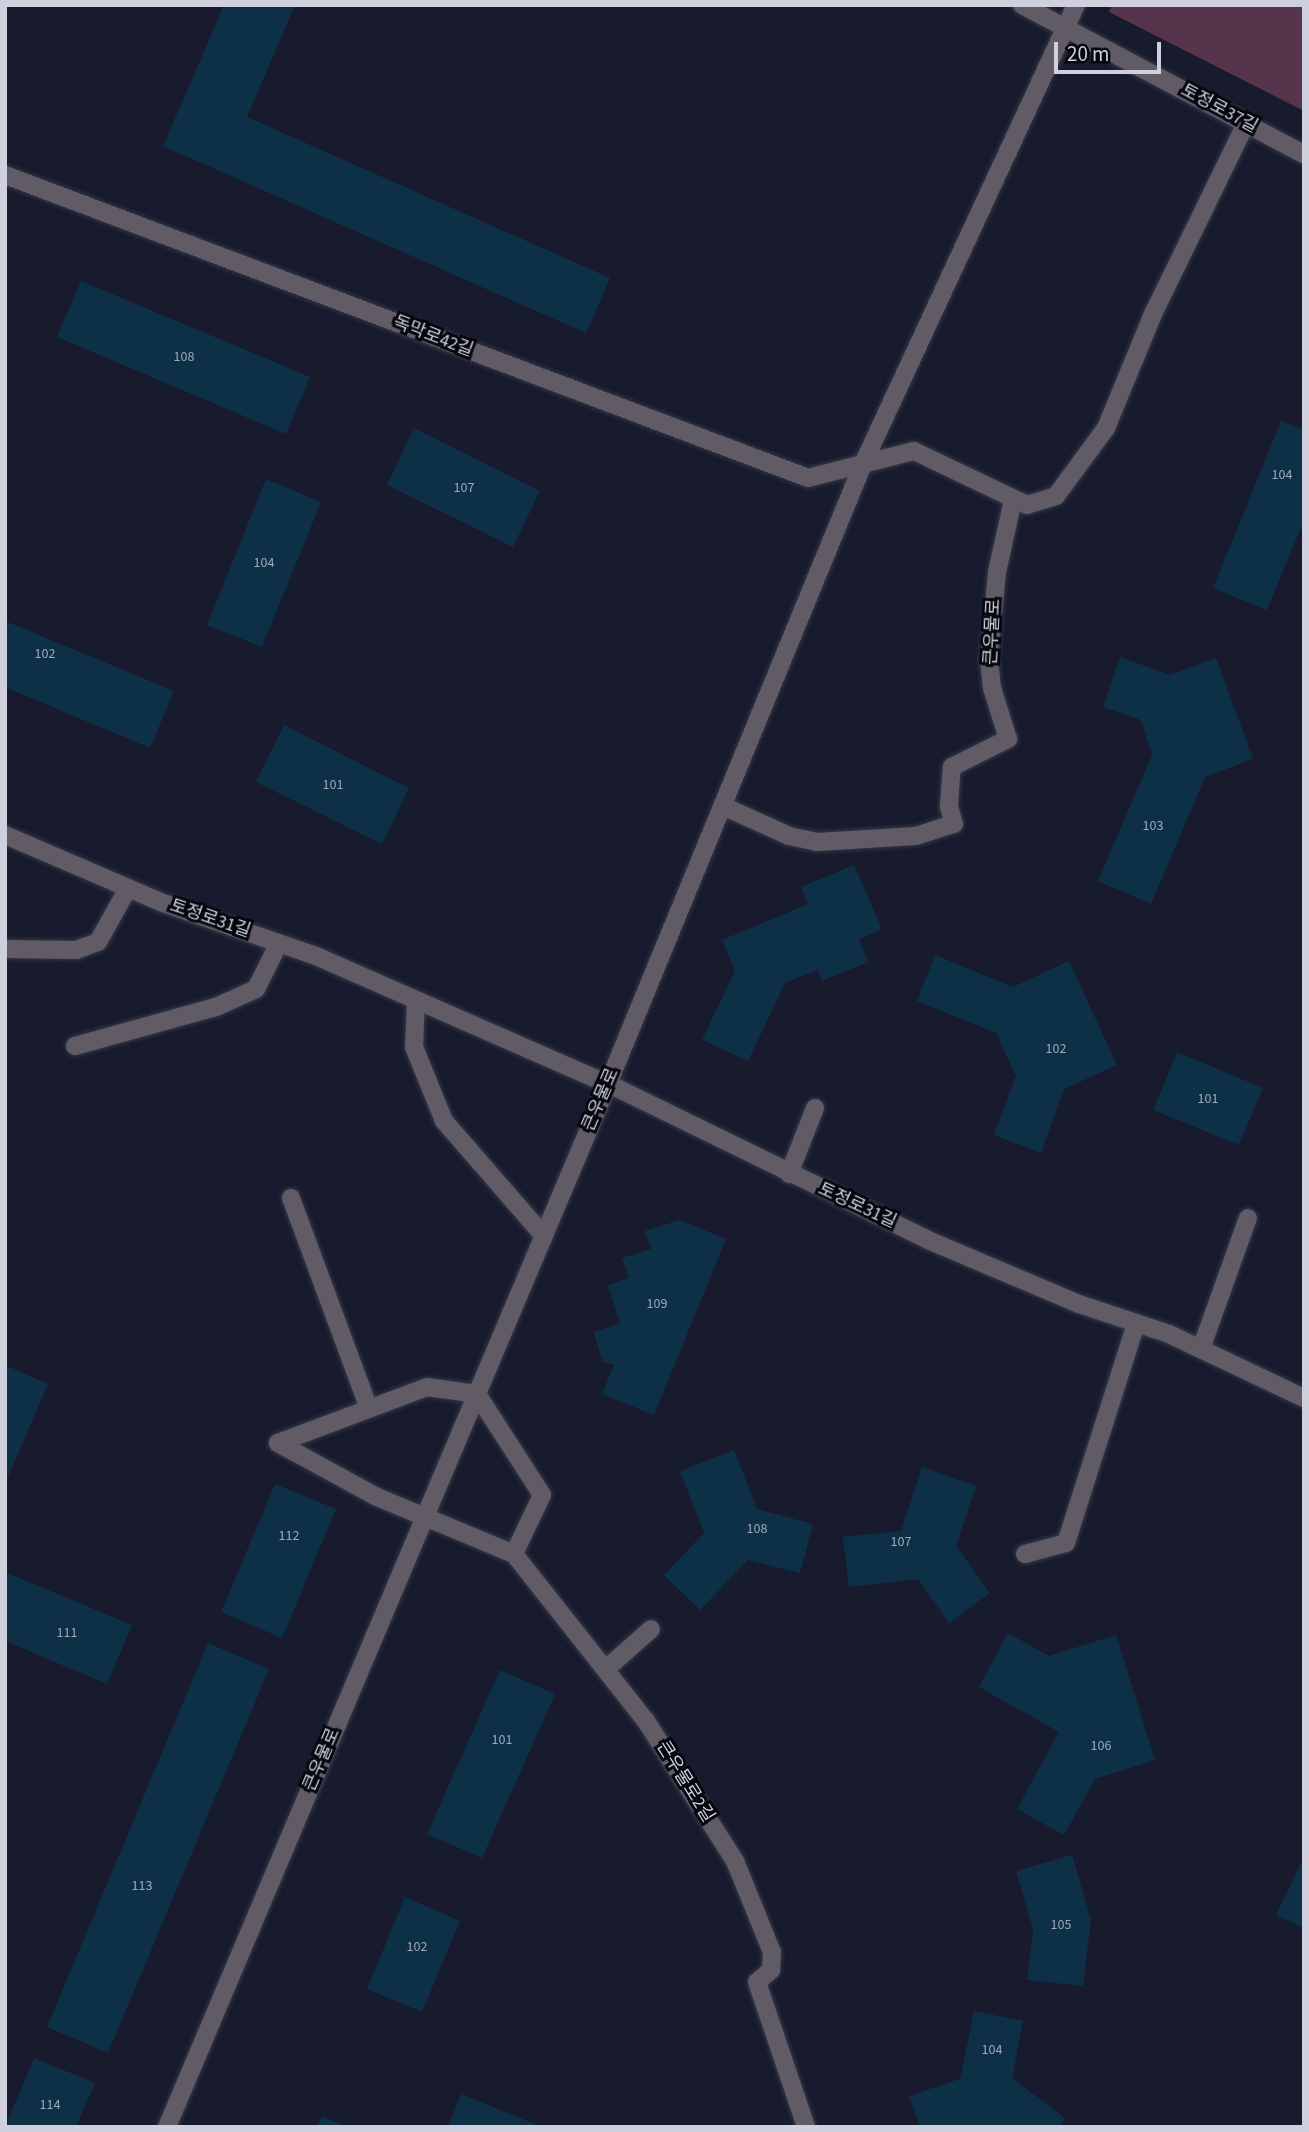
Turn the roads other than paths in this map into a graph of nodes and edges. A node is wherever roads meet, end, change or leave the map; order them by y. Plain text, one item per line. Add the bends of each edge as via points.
1 (1022, 5) edge
2 (1076, 5) edge
3 (1067, 27) junction
4 (1246, 123) junction
5 (1304, 154) edge
6 (5, 176) edge
7 (863, 464) junction
8 (1013, 500) junction
9 (723, 806) junction
10 (5, 835) edge
11 (128, 888) junction
12 (279, 943) junction
13 (5, 949) edge
14 (416, 1000) junction
15 (75, 1046) dead end
16 (608, 1084) junction
17 (815, 1108) dead end
18 (789, 1174) junction
19 (291, 1198) dead end
20 (1248, 1218) dead end
21 (544, 1236) junction
22 (1136, 1323) junction
23 (1201, 1349) junction
24 (477, 1394) junction
25 (1304, 1398) edge
26 (369, 1406) junction
27 (424, 1519) junction
28 (514, 1554) junction
29 (1025, 1554) dead end
30 (651, 1629) dead end
31 (606, 1669) junction
32 (167, 2127) edge
33 (806, 2127) edge

1 - 3 street, 토정로37길
2 - 3 street, 큰우물로
3 - 4 street, 토정로37길
3 - 7 street, 큰우물로
4 - 5 street, 토정로37길
4 - 8 street via 1153,314 1107,428 1056,496 1027,505
6 - 7 street, 독막로42길 via 808,478
7 - 8 street via 914,451
7 - 9 street, 큰우물로
8 - 9 street, 큰우물로 via 997,572 989,658 992,688 1007,738 952,767 949,806 954,824 916,836 817,842 789,836
9 - 16 street, 큰우물로
10 - 11 street, 토정로31길
11 - 12 street, 토정로31길
11 - 13 street via 98,942 76,950
12 - 14 street, 토정로31길
12 - 15 street via 256,989 216,1007
14 - 16 street, 토정로31길
14 - 21 street via 414,1047 443,1121
16 - 18 street, 토정로31길
16 - 21 street, 큰우물로
17 - 18 street
18 - 22 street, 토정로31길 via 928,1240
19 - 26 street
20 - 23 street
21 - 24 street, 큰우물로
22 - 23 street, 토정로31길
22 - 29 street via 1066,1543
23 - 25 street, 토정로31길
24 - 26 street via 427,1387
24 - 27 street, 큰우물로
24 - 28 street via 542,1495
26 - 27 street via 278,1443
27 - 28 street
27 - 32 street, 큰우물로
28 - 31 street, 큰우물로2길
30 - 31 street
31 - 33 street, 큰우물로2길 via 646,1721 735,1861 772,1952 771,1970 757,1982

